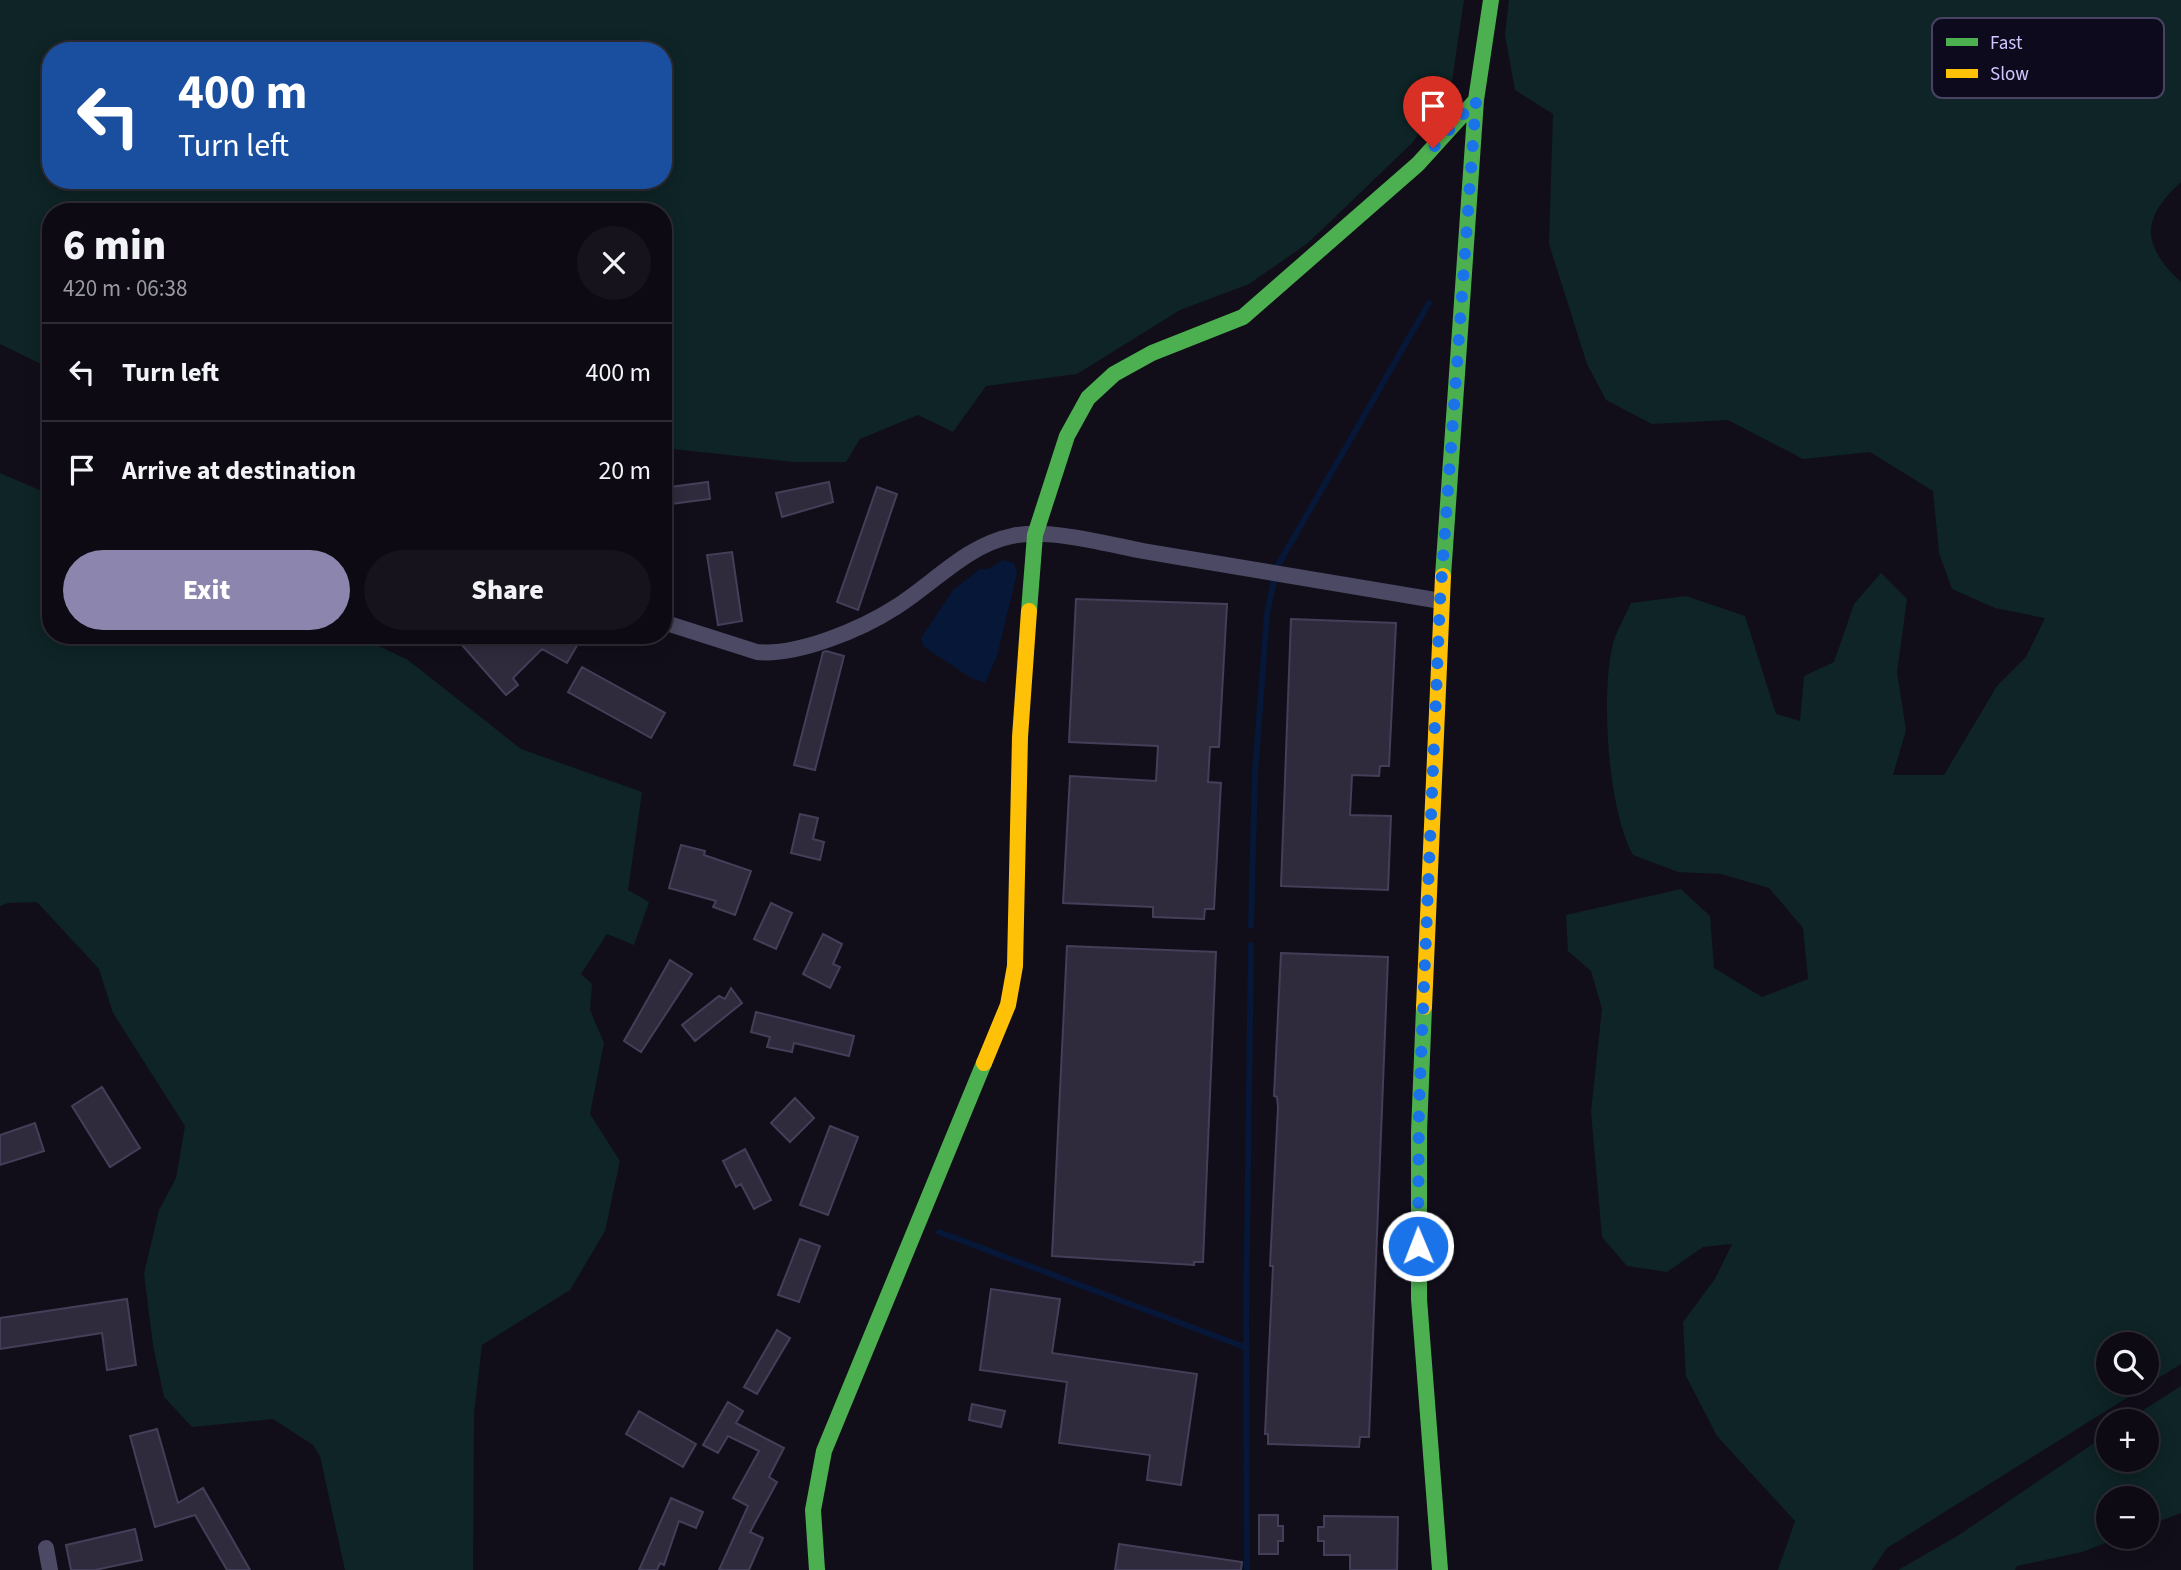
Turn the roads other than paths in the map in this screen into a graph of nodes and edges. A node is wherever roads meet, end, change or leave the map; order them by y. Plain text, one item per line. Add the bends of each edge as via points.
1 (1491, 0) edge
2 (1476, 100) junction
3 (1035, 535) junction
4 (1440, 601) junction
5 (672, 625) edge
6 (46, 1548) dead end
7 (50, 1570) edge
8 (817, 1570) edge
9 (1440, 1570) edge

1 - 2 street
2 - 3 street via 1419,164 1243,317 1153,353 1114,374 1088,398 1067,436
2 - 4 street
3 - 4 street
3 - 5 street via 993,540 895,608 801,649 757,652
3 - 8 street via 1020,737 1015,966 1008,1005 824,1451 813,1492
4 - 9 street via 1417,1220
6 - 7 street

